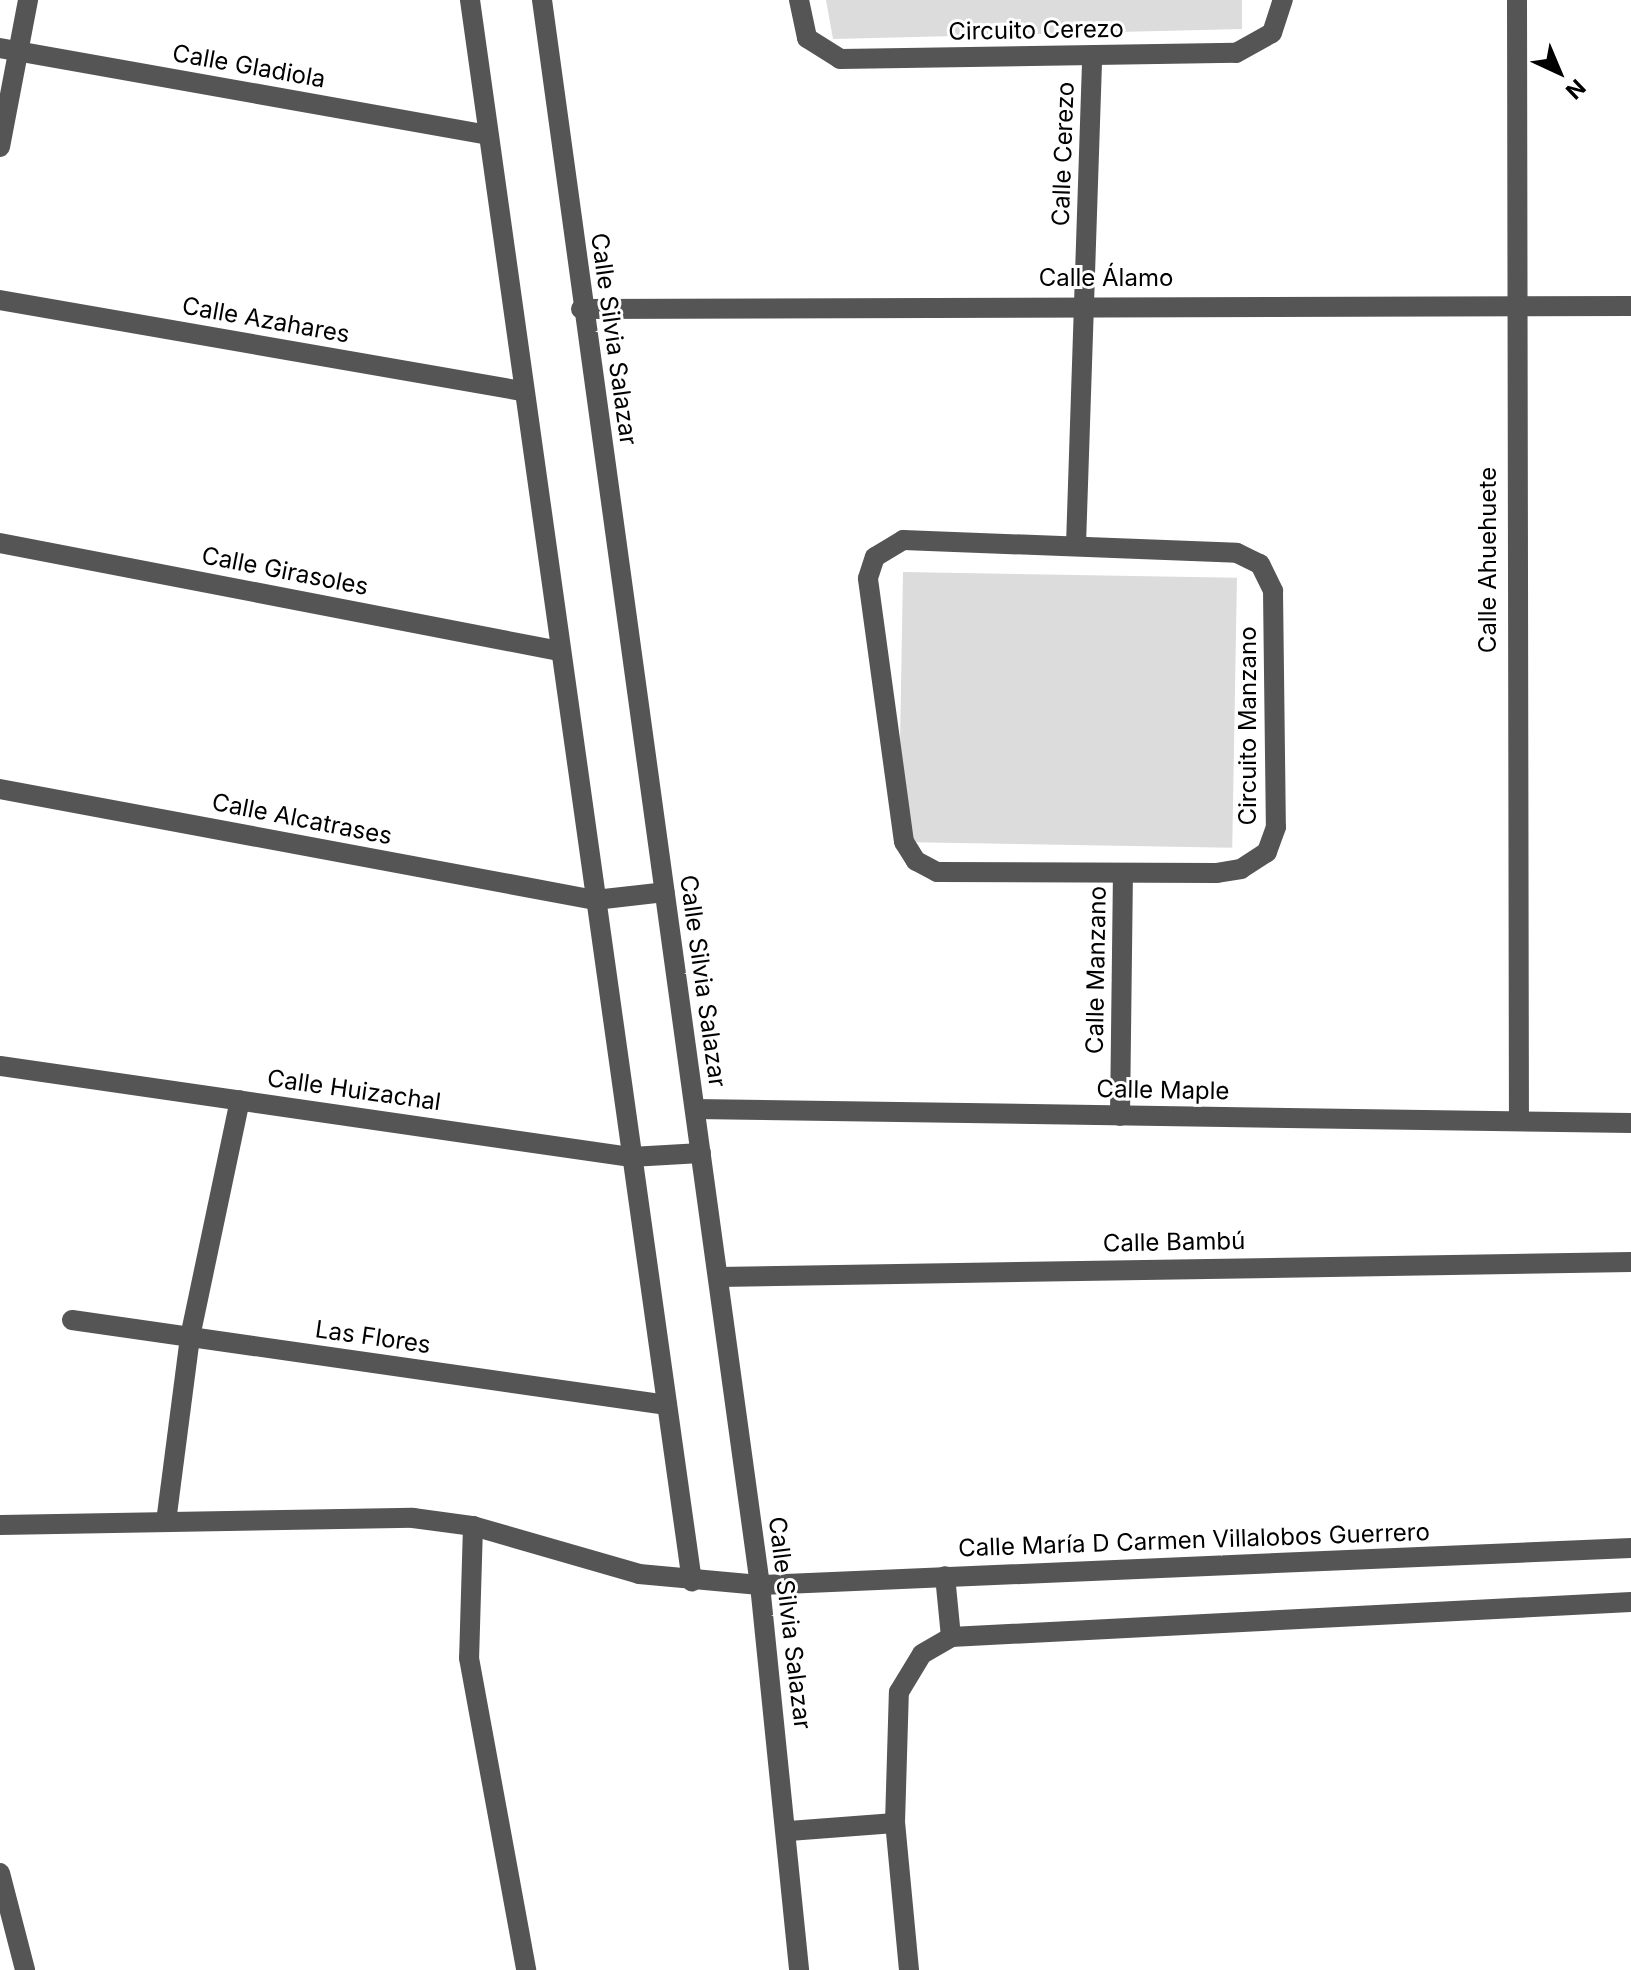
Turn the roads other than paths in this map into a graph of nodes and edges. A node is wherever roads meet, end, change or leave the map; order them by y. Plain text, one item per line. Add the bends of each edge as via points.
1 (28, 0) edge
2 (470, 0) edge
3 (542, 0) edge
4 (799, 0) edge
5 (1283, 0) edge
6 (1517, 0) edge
7 (9, 50) edge
8 (1092, 55) junction
9 (488, 135) junction
10 (0, 147) edge
11 (0, 300) edge
12 (1084, 303) junction
13 (1512, 304) junction
14 (1631, 306) edge
15 (581, 309) junction
16 (522, 391) junction
17 (0, 543) edge
18 (1076, 545) junction
19 (559, 651) junction
20 (0, 789) edge
21 (1123, 873) junction
22 (665, 892) junction
23 (595, 900) junction
24 (0, 1066) edge
25 (240, 1100) junction
26 (695, 1109) junction
27 (1120, 1116) junction
28 (1519, 1120) junction
29 (1631, 1123) edge
30 (701, 1153) junction
31 (631, 1157) junction
32 (1631, 1262) edge
33 (718, 1277) junction
34 (72, 1320) dead end
35 (190, 1337) junction
36 (667, 1405) junction
37 (166, 1522) junction
38 (0, 1525) edge
39 (473, 1526) junction
40 (1631, 1548) edge
41 (945, 1576) junction
42 (692, 1581) junction
43 (760, 1585) junction
44 (1631, 1602) edge
45 (951, 1637) junction
46 (895, 1823) junction
47 (789, 1831) junction
48 (0, 1873) edge
49 (25, 1970) edge
50 (526, 1970) edge
51 (799, 1970) edge
52 (909, 1970) edge

1 - 7 street
2 - 9 street
3 - 15 street, Calle Silvia Salazar
4 - 8 street, Circuito Cerezo via 807,38 840,59
5 - 8 street, Circuito Cerezo via 1272,33 1251,49
6 - 13 street, Calle Ahuehuete
7 - 9 street, Calle Gladiola
7 - 10 street
8 - 12 street, Calle Cerezo
9 - 16 street
11 - 16 street, Calle Azahares
12 - 13 street, Calle Álamo
12 - 15 street, Calle Álamo
12 - 18 street
13 - 14 street, Calle Álamo
13 - 28 street, Calle Ahuehuete
15 - 22 street, Calle Silvia Salazar
16 - 19 street
17 - 19 street, Calle Girasoles
18 - 21 street, Circuito Manzano via 1237,553 1260,564 1272,580 1273,841 1257,861 1229,872
18 - 21 street, Circuito Manzano via 903,540 875,557 868,578 904,842 916,861 937,872
19 - 23 street
20 - 23 street, Calle Alcatrases
21 - 27 street, Calle Manzano
22 - 23 street, Calle Alcatrases
22 - 26 street, Calle Silvia Salazar
23 - 31 street
24 - 25 street, Calle Huizachal
25 - 31 street, Calle Huizachal
25 - 35 street
26 - 27 street, Calle Maple
26 - 30 street, Calle Silvia Salazar
27 - 28 street, Calle Maple
28 - 29 street, Calle Maple
30 - 31 street, Calle Huizachal
30 - 33 street, Calle Silvia Salazar
31 - 36 street
32 - 33 street, Calle Bambú
33 - 43 street, Calle Silvia Salazar
34 - 35 street, Las Flores
35 - 36 street, Las Flores
35 - 37 street
36 - 42 street
37 - 38 street, Calle María D Carmen Villalobos Guerrero
37 - 39 street, Calle María D Carmen Villalobos Guerrero via 413,1518
39 - 42 street, Calle María D Carmen Villalobos Guerrero via 581,1561
39 - 50 street via 469,1658
40 - 41 street, Calle María D Carmen Villalobos Guerrero
41 - 43 street, Calle María D Carmen Villalobos Guerrero
41 - 45 street
42 - 43 street, Calle María D Carmen Villalobos Guerrero
43 - 47 street, Calle Silvia Salazar
44 - 45 street
45 - 46 street via 922,1654 903,1679
46 - 47 street
46 - 52 street
47 - 51 street, Calle Silvia Salazar
48 - 49 street

